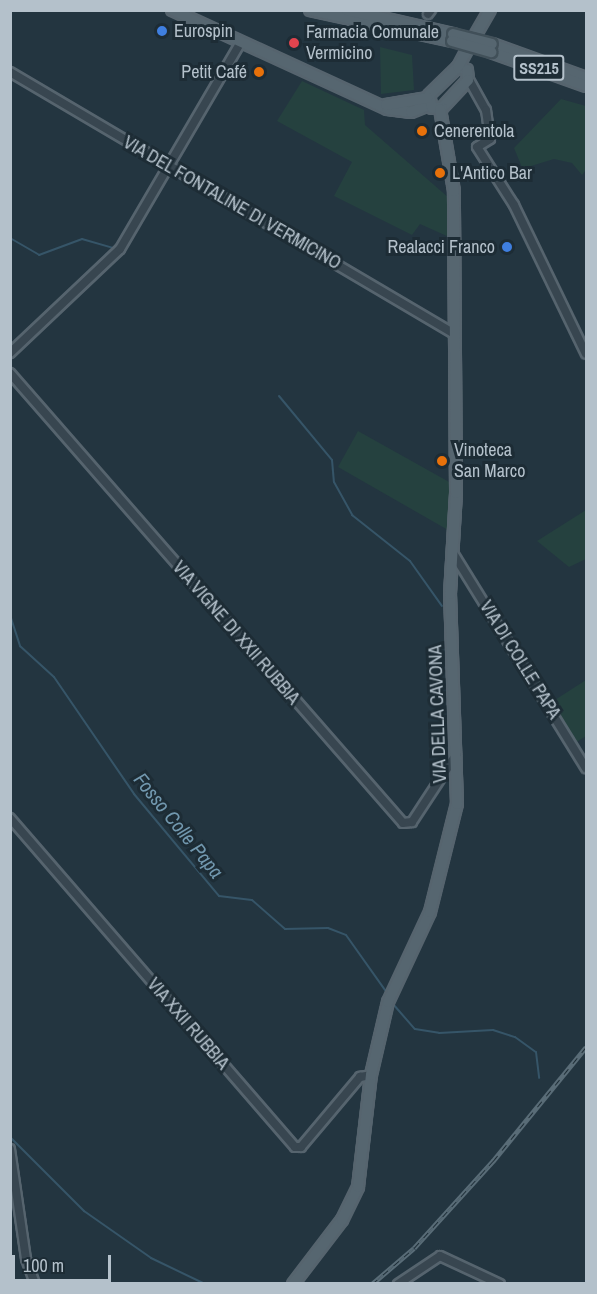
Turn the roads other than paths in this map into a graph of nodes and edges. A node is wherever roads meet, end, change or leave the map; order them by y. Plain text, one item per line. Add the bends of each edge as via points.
1 (172, 10) edge
2 (310, 10) edge
3 (347, 10) edge
4 (490, 10) edge
5 (476, 34) dead end
6 (452, 38) junction
7 (241, 42) junction
8 (492, 48) junction
9 (10, 72) edge
10 (463, 74) junction
11 (586, 78) edge
12 (586, 86) edge
13 (428, 102) junction
14 (440, 109) junction
15 (169, 166) junction
16 (453, 333) junction
17 (10, 353) edge
18 (586, 354) edge
19 (10, 374) edge
20 (453, 553) junction
21 (457, 755) junction
22 (586, 768) edge
23 (10, 818) edge
24 (371, 1075) junction
25 (10, 1149) edge
26 (35, 1284) edge
27 (293, 1284) edge
28 (398, 1284) edge
29 (500, 1284) edge

1 - 7 main road
2 - 6 main road, SS215
3 - 6 main road, SS215
4 - 5 main road
6 - 8 main road, SS215, bridge
7 - 13 main road via 360,99 402,112
7 - 15 street
8 - 11 main road, SS215
8 - 12 main road, SS215
9 - 15 street, VIA DEL FONTALINE DI VERMICINO
10 - 13 main road
10 - 14 main road
10 - 18 street via 486,110 490,139 477,147 510,199
13 - 14 main road
14 - 16 main road, VIA DELLA CAVONA via 454,191
15 - 16 street, VIA DEL FONTALINE DI VERMICINO
15 - 17 street via 120,249
16 - 20 main road, VIA DELLA CAVONA
19 - 21 street, VIA VIGNE DI XXII RUBBIA via 403,823 412,822
20 - 21 main road, VIA DELLA CAVONA
20 - 22 street, VIA DI COLLE PAPA
21 - 24 main road, VIA DELLA CAVONA via 457,804 449,846 430,912 390,998
23 - 24 street, VIA XXII RUBBIA via 295,1147 301,1147 360,1077
24 - 27 main road, VIA DELLA CAVONA via 358,1187 342,1220
25 - 26 street via 27,1262
28 - 29 street via 440,1256

